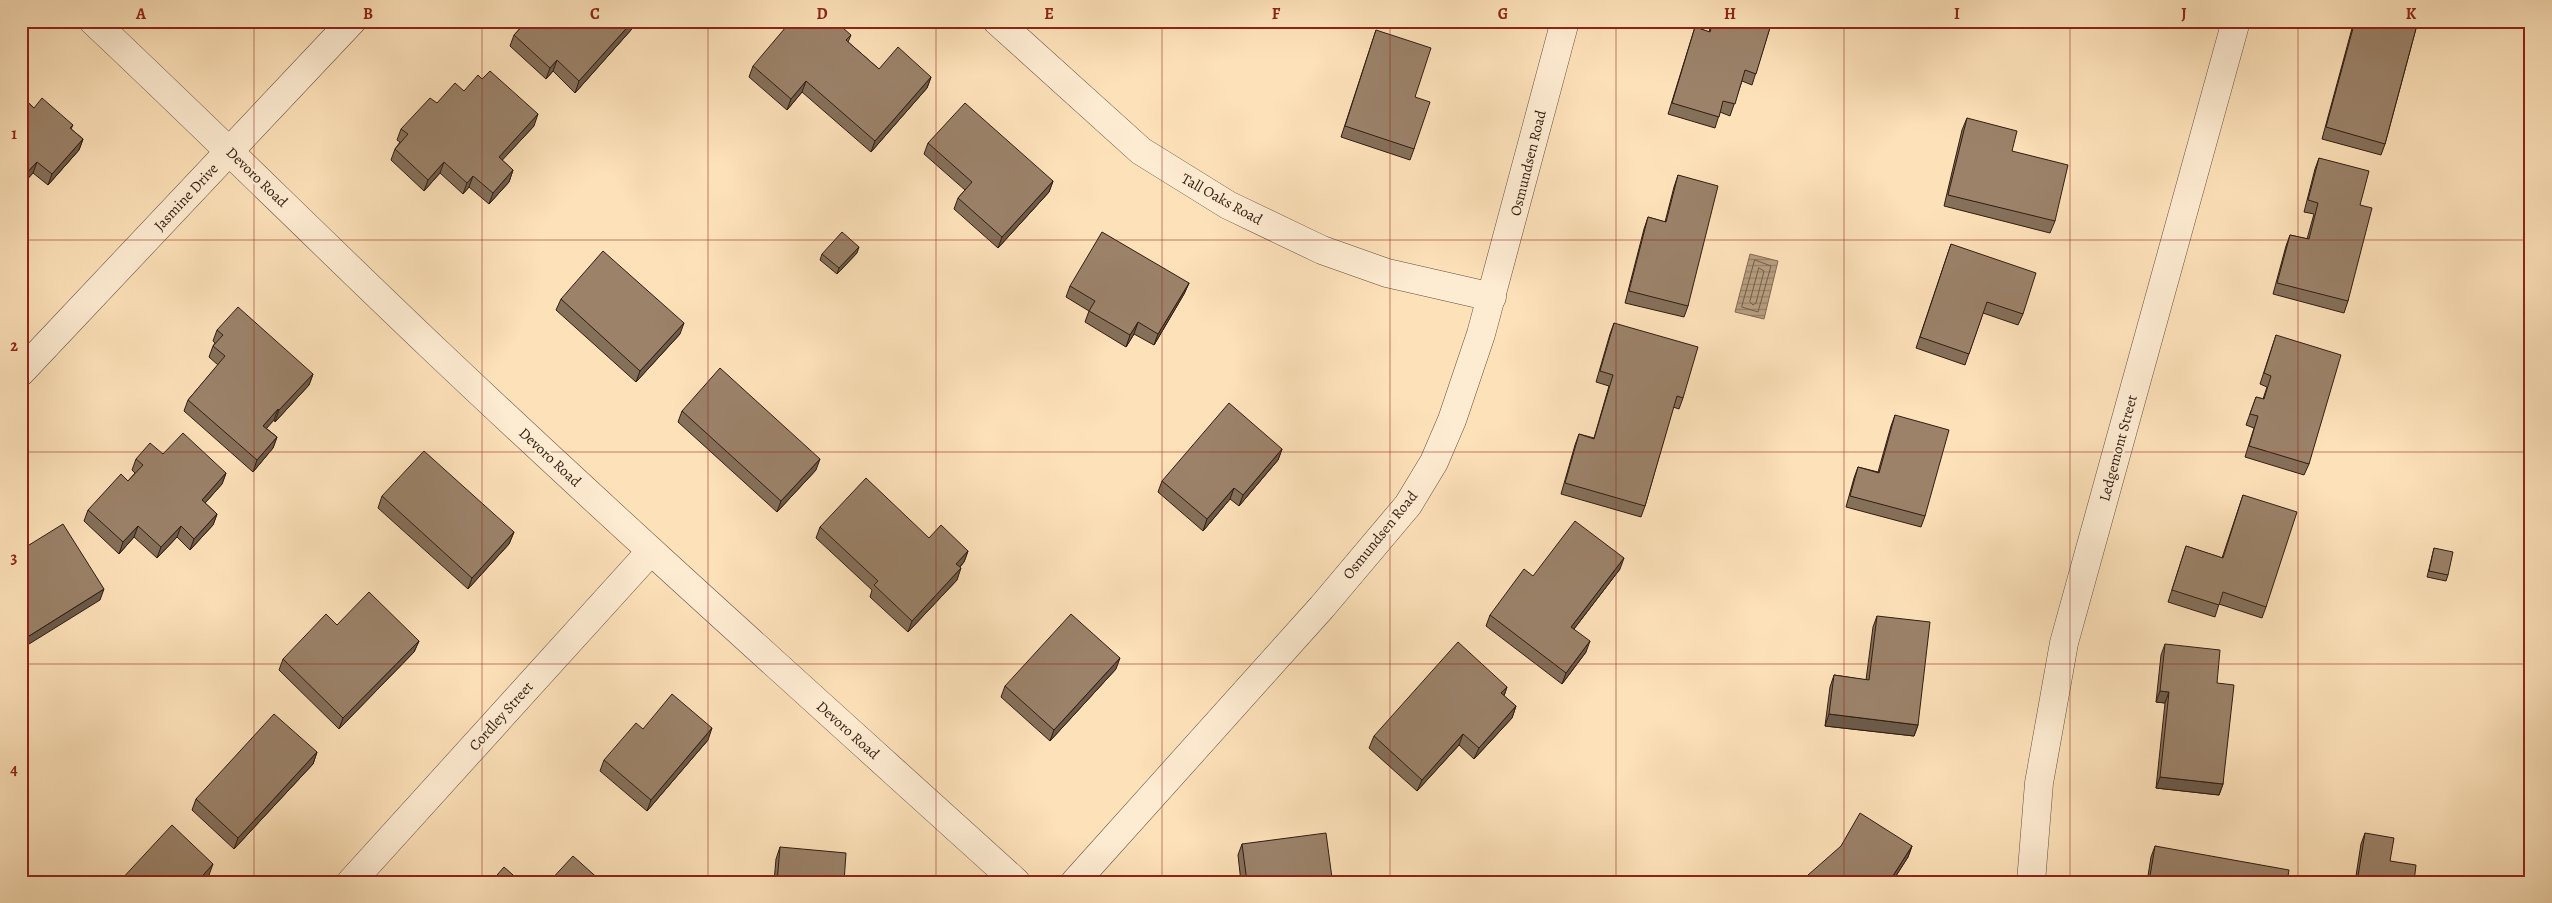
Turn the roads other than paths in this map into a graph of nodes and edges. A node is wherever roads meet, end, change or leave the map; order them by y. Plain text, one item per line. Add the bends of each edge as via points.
1 (93, 21) edge
2 (352, 21) edge
3 (997, 21) edge
4 (1565, 21) edge
5 (2236, 21) edge
6 (229, 151) junction
7 (1492, 297) junction
8 (21, 372) edge
9 (651, 551) junction
10 (351, 882) edge
11 (1016, 882) edge
12 (1075, 882) edge
13 (2031, 882) edge

1 - 6 street, Devoro Road
2 - 6 street, Jasmine Drive
3 - 7 street, Tall Oaks Road via 1141,151 1228,205 1322,250 1369,266
4 - 7 street, Osmundsen Road
5 - 13 street, Ledgemont Street via 2064,643 2039,783
6 - 8 street, Jasmine Drive
6 - 9 street, Devoro Road via 436,351
7 - 12 street, Osmundsen Road via 1452,420 1434,462 1408,505 1322,607
9 - 10 street, Cordley Street
9 - 11 street, Devoro Road

